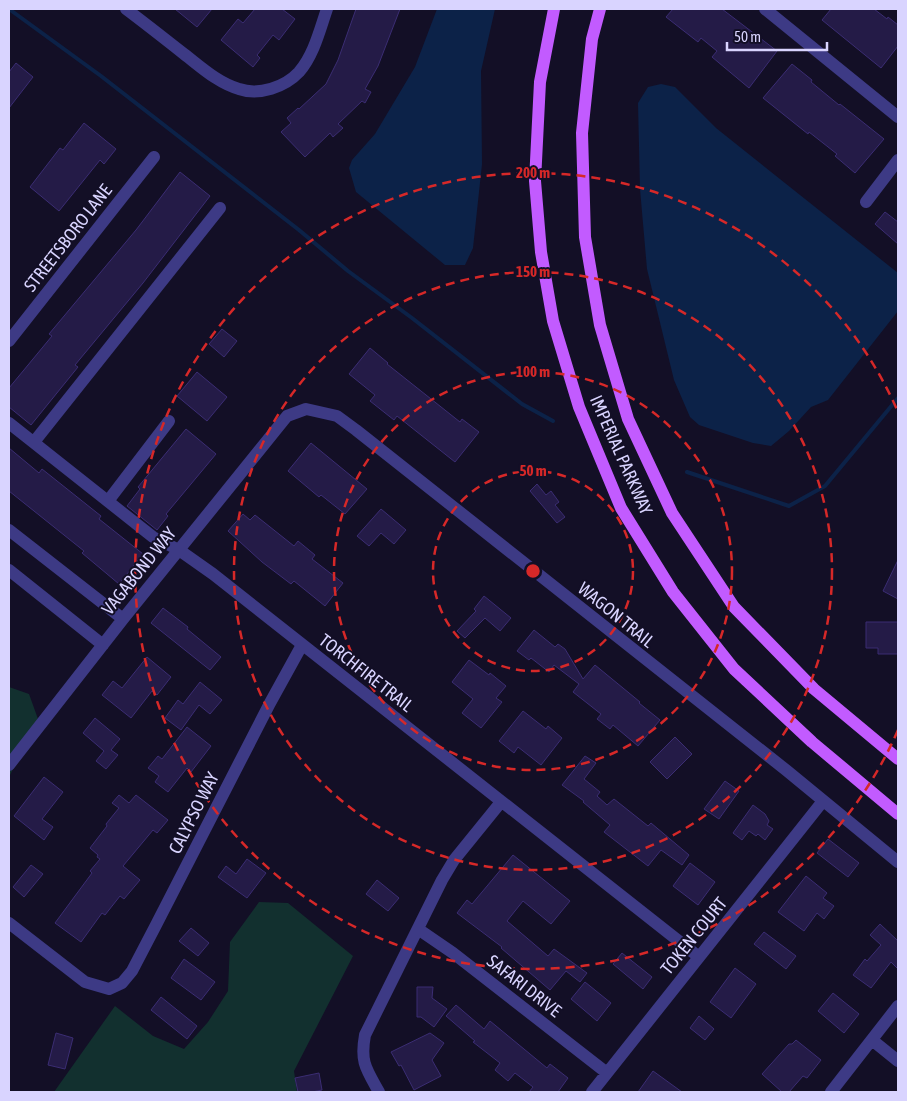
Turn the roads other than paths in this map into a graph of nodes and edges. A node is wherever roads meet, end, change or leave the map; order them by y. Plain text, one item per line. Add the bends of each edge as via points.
1 (126, 9) edge
2 (327, 9) edge
3 (554, 9) edge
4 (600, 9) edge
5 (766, 9) edge
6 (898, 117) edge
7 (154, 157) dead end
8 (898, 160) edge
9 (866, 202) dead end
10 (220, 208) dead end
11 (9, 341) edge
12 (306, 408) joint
13 (169, 421) dead end
14 (9, 423) edge
15 (34, 442) junction
16 (108, 501) junction
17 (9, 530) edge
18 (179, 550) junction
19 (9, 570) edge
20 (123, 619) junction
21 (103, 645) junction
22 (302, 645) junction
23 (898, 759) edge
24 (9, 765) edge
25 (823, 801) junction
26 (501, 802) junction
27 (898, 814) edge
28 (898, 862) edge
29 (9, 923) edge
30 (418, 929) junction
31 (698, 957) junction
32 (898, 1006) edge
33 (872, 1040) junction
34 (898, 1062) edge
35 (607, 1074) junction
36 (379, 1092) edge
37 (592, 1092) edge
38 (831, 1092) edge

1 - 2 street via 215,77 241,90 255,91 279,85 300,71 316,41
3 - 27 main road, IMPERIAL PARKWAY via 540,82 535,181 541,252 554,321 579,407 618,500 673,592 734,669 812,742
4 - 23 main road, IMPERIAL PARKWAY via 592,39 582,133 585,237 600,325 628,420 672,513 734,606 814,689
5 - 6 street
7 - 11 street, STREETSBORO LANE
8 - 9 street
10 - 15 street
12 - 18 street, VAGABOND WAY via 287,416
12 - 25 street, WAGON TRAIL via 338,416
13 - 16 street
14 - 15 street, TORCHFIRE TRAIL
15 - 16 street, TORCHFIRE TRAIL
16 - 18 street, TORCHFIRE TRAIL via 153,538
17 - 20 street
18 - 20 street, VAGABOND WAY
18 - 22 street, TORCHFIRE TRAIL
19 - 21 street
20 - 21 street, VAGABOND WAY
21 - 24 street, VAGABOND WAY
22 - 26 street, TORCHFIRE TRAIL
22 - 29 street, CALYPSO WAY via 132,972 122,983 109,989 85,982
25 - 28 street, WAGON TRAIL
25 - 31 street, TOKEN COURT
26 - 30 street via 454,860
26 - 31 street, TORCHFIRE TRAIL
30 - 35 street, SAFARI DRIVE
30 - 36 street via 365,1035 362,1051 365,1066
31 - 35 street, TOKEN COURT
32 - 33 street
33 - 34 street
33 - 38 street
35 - 37 street, TOKEN COURT

